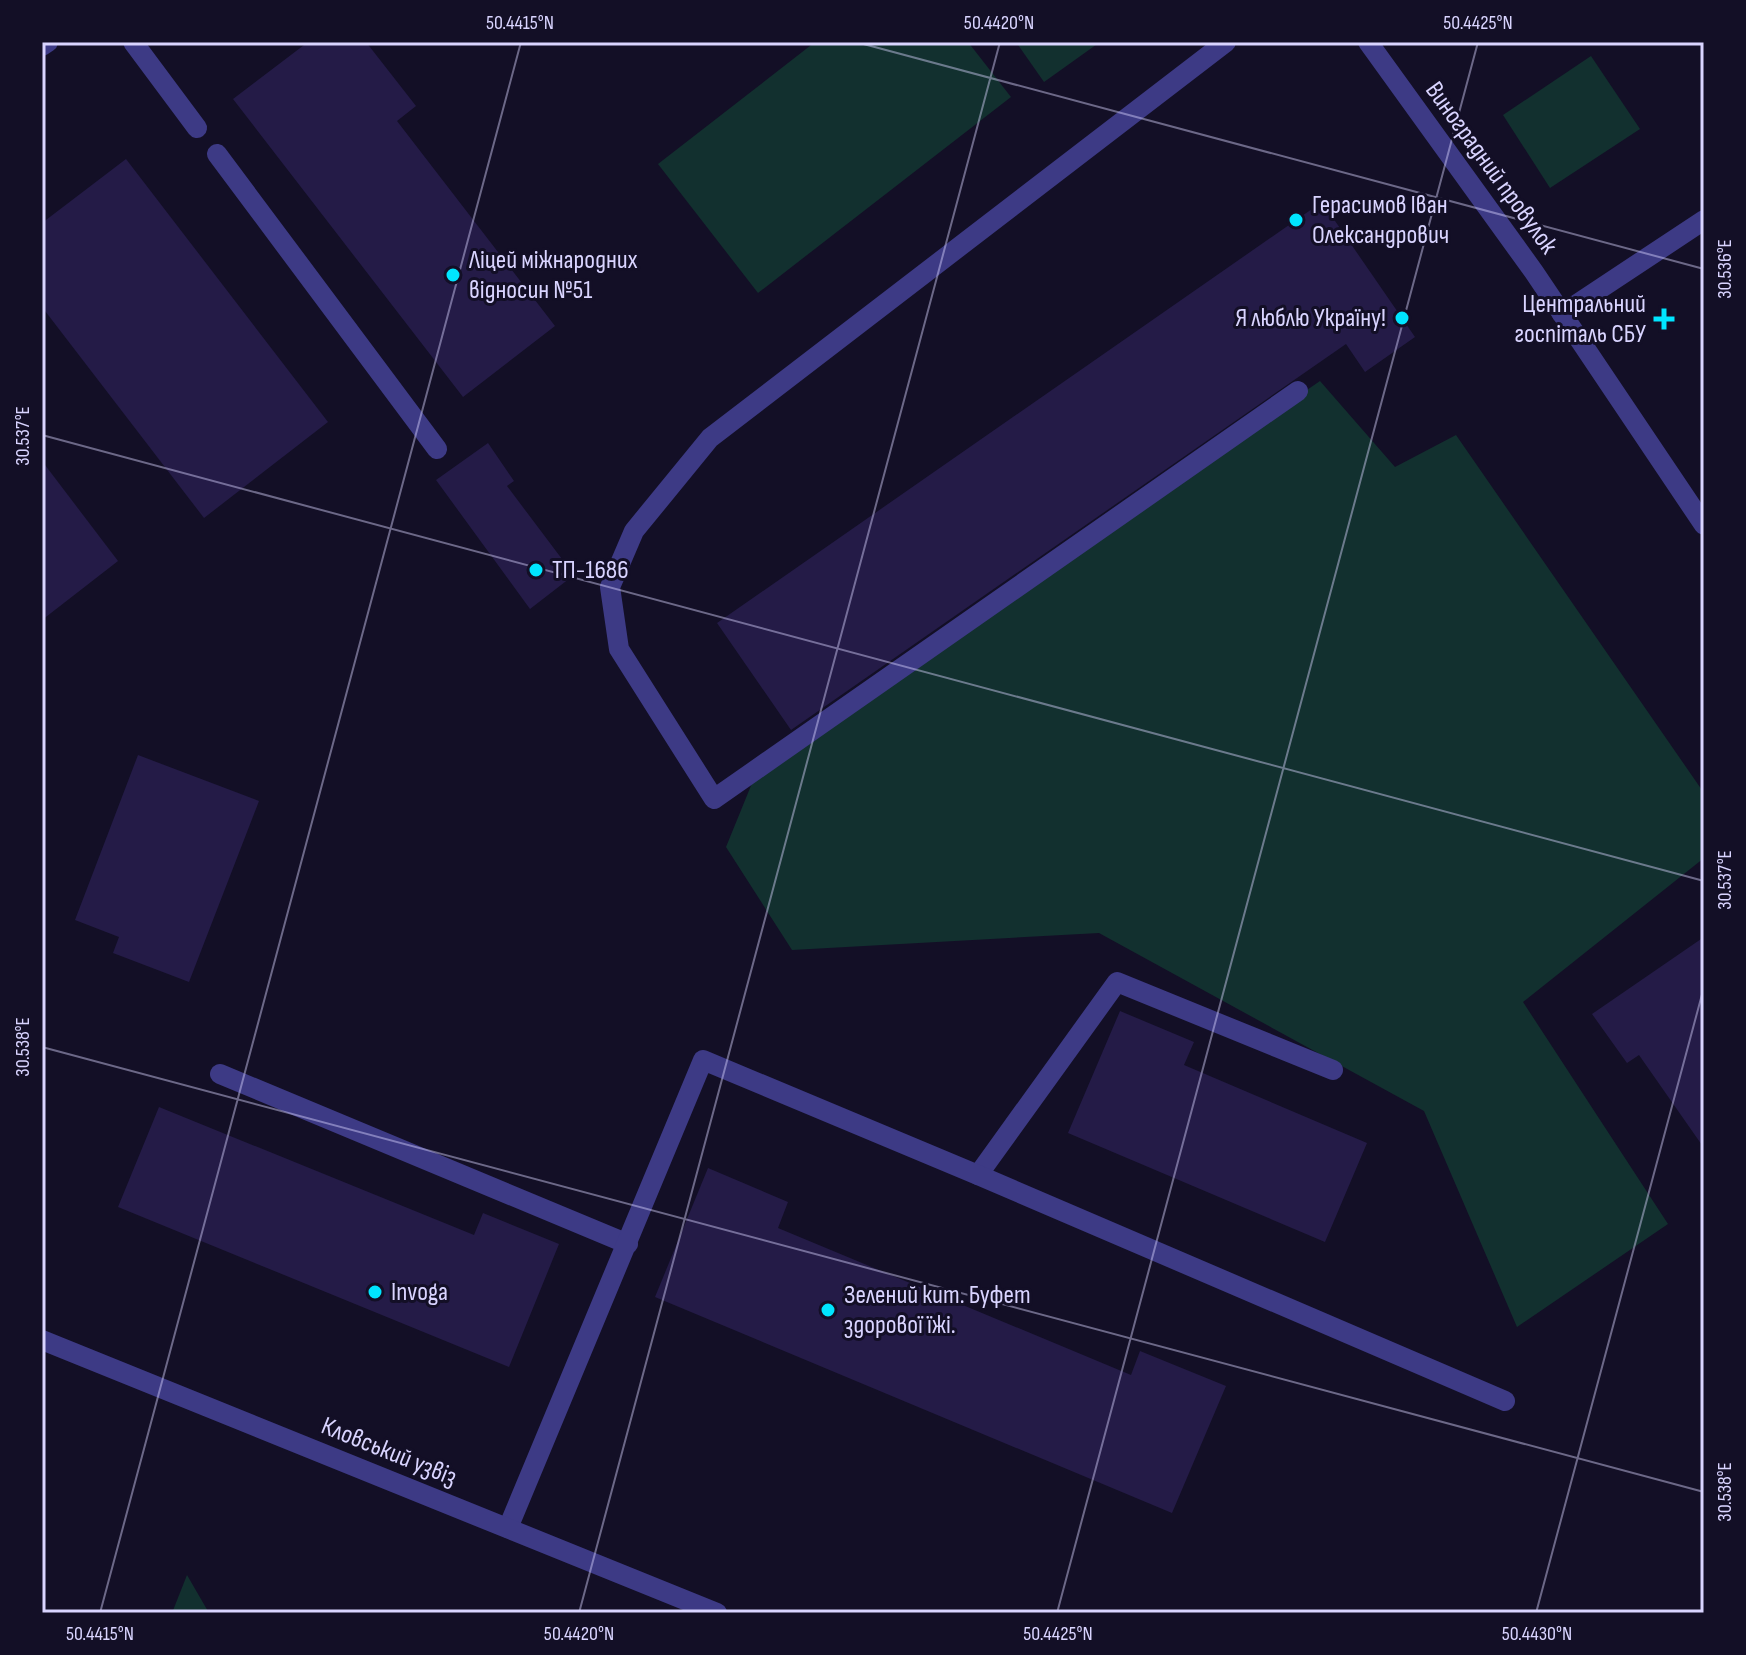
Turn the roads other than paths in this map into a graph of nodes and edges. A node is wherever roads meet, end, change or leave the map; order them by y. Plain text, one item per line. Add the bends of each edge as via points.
1 (48, 42) edge
2 (133, 42) edge
3 (1226, 42) edge
4 (1368, 42) edge
5 (42, 46) edge
6 (197, 128) dead end
7 (217, 154) dead end
8 (1704, 220) edge
9 (1562, 314) junction
10 (1298, 391) dead end
11 (437, 449) dead end
12 (1704, 525) edge
13 (1333, 1070) dead end
14 (220, 1074) dead end
15 (978, 1175) junction
16 (628, 1244) junction
17 (42, 1340) edge
18 (1505, 1401) dead end
19 (508, 1528) junction
20 (717, 1613) edge

1 - 5 street
2 - 6 street
3 - 10 street via 710,438 634,531 610,587 619,649 714,799
4 - 9 street, Виноградний провулок
7 - 11 street
8 - 9 street
9 - 12 street, Виноградний провулок
13 - 15 street via 1117,982
14 - 16 street
15 - 16 street via 703,1060
15 - 18 street
16 - 19 street
17 - 19 street, Кловський узвіз
19 - 20 street, Кловський узвіз

